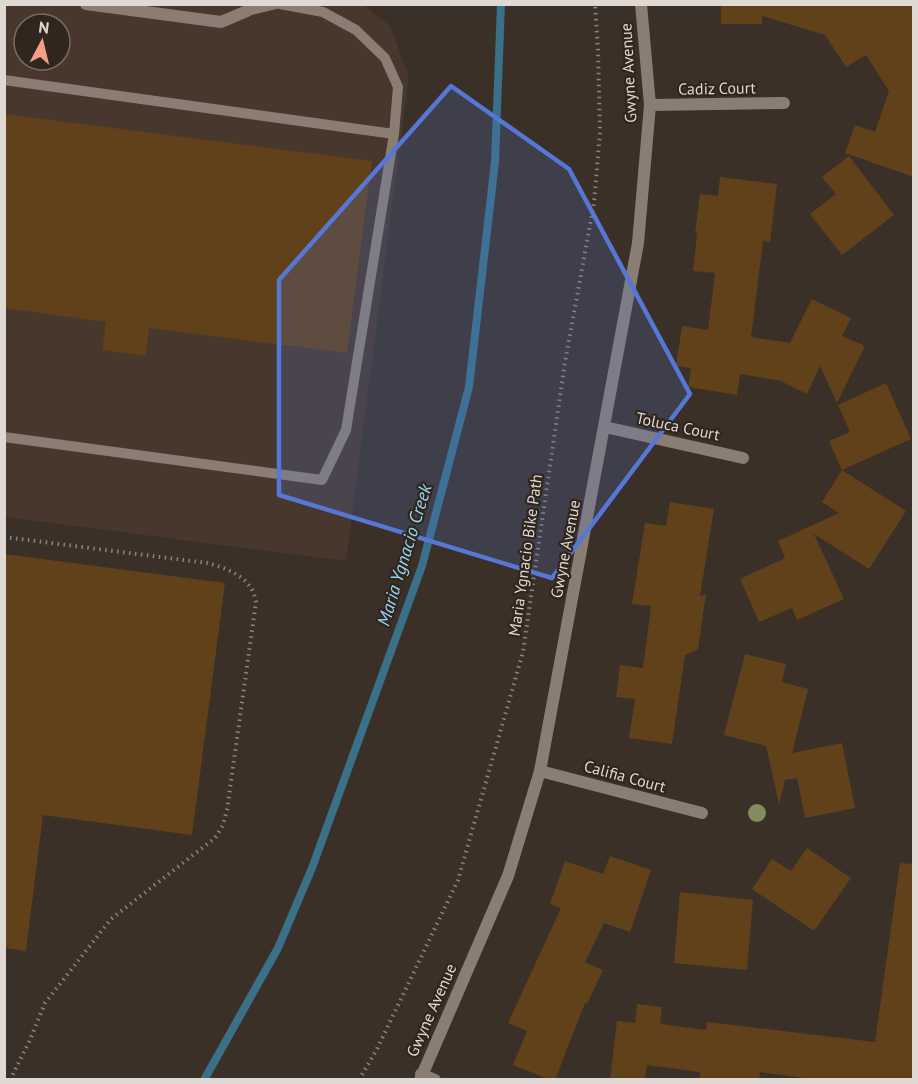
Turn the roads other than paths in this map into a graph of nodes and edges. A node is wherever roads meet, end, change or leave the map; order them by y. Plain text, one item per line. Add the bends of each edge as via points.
1 (86, 4) edge
2 (278, 4) edge
3 (641, 4) edge
4 (247, 10) joint
5 (4, 81) edge
6 (784, 104) dead end
7 (650, 105) junction
8 (394, 134) junction
9 (605, 427) junction
10 (4, 437) edge
11 (743, 458) dead end
12 (540, 771) junction
13 (702, 813) dead end
14 (421, 1077) edge
15 (435, 1080) edge

1 - 4 street via 221,22
2 - 4 lane
2 - 8 lane via 323,12 356,30 385,58 398,87
3 - 7 street, Gwyne Avenue
5 - 8 lane
6 - 7 street, Cadiz Court
7 - 9 street, Gwyne Avenue via 638,243
8 - 10 lane via 346,430 322,480
9 - 11 street, Toluca Court
9 - 12 street, Gwyne Avenue
12 - 13 street, Califia Court
12 - 14 street, Gwyne Avenue via 508,876
14 - 15 street

